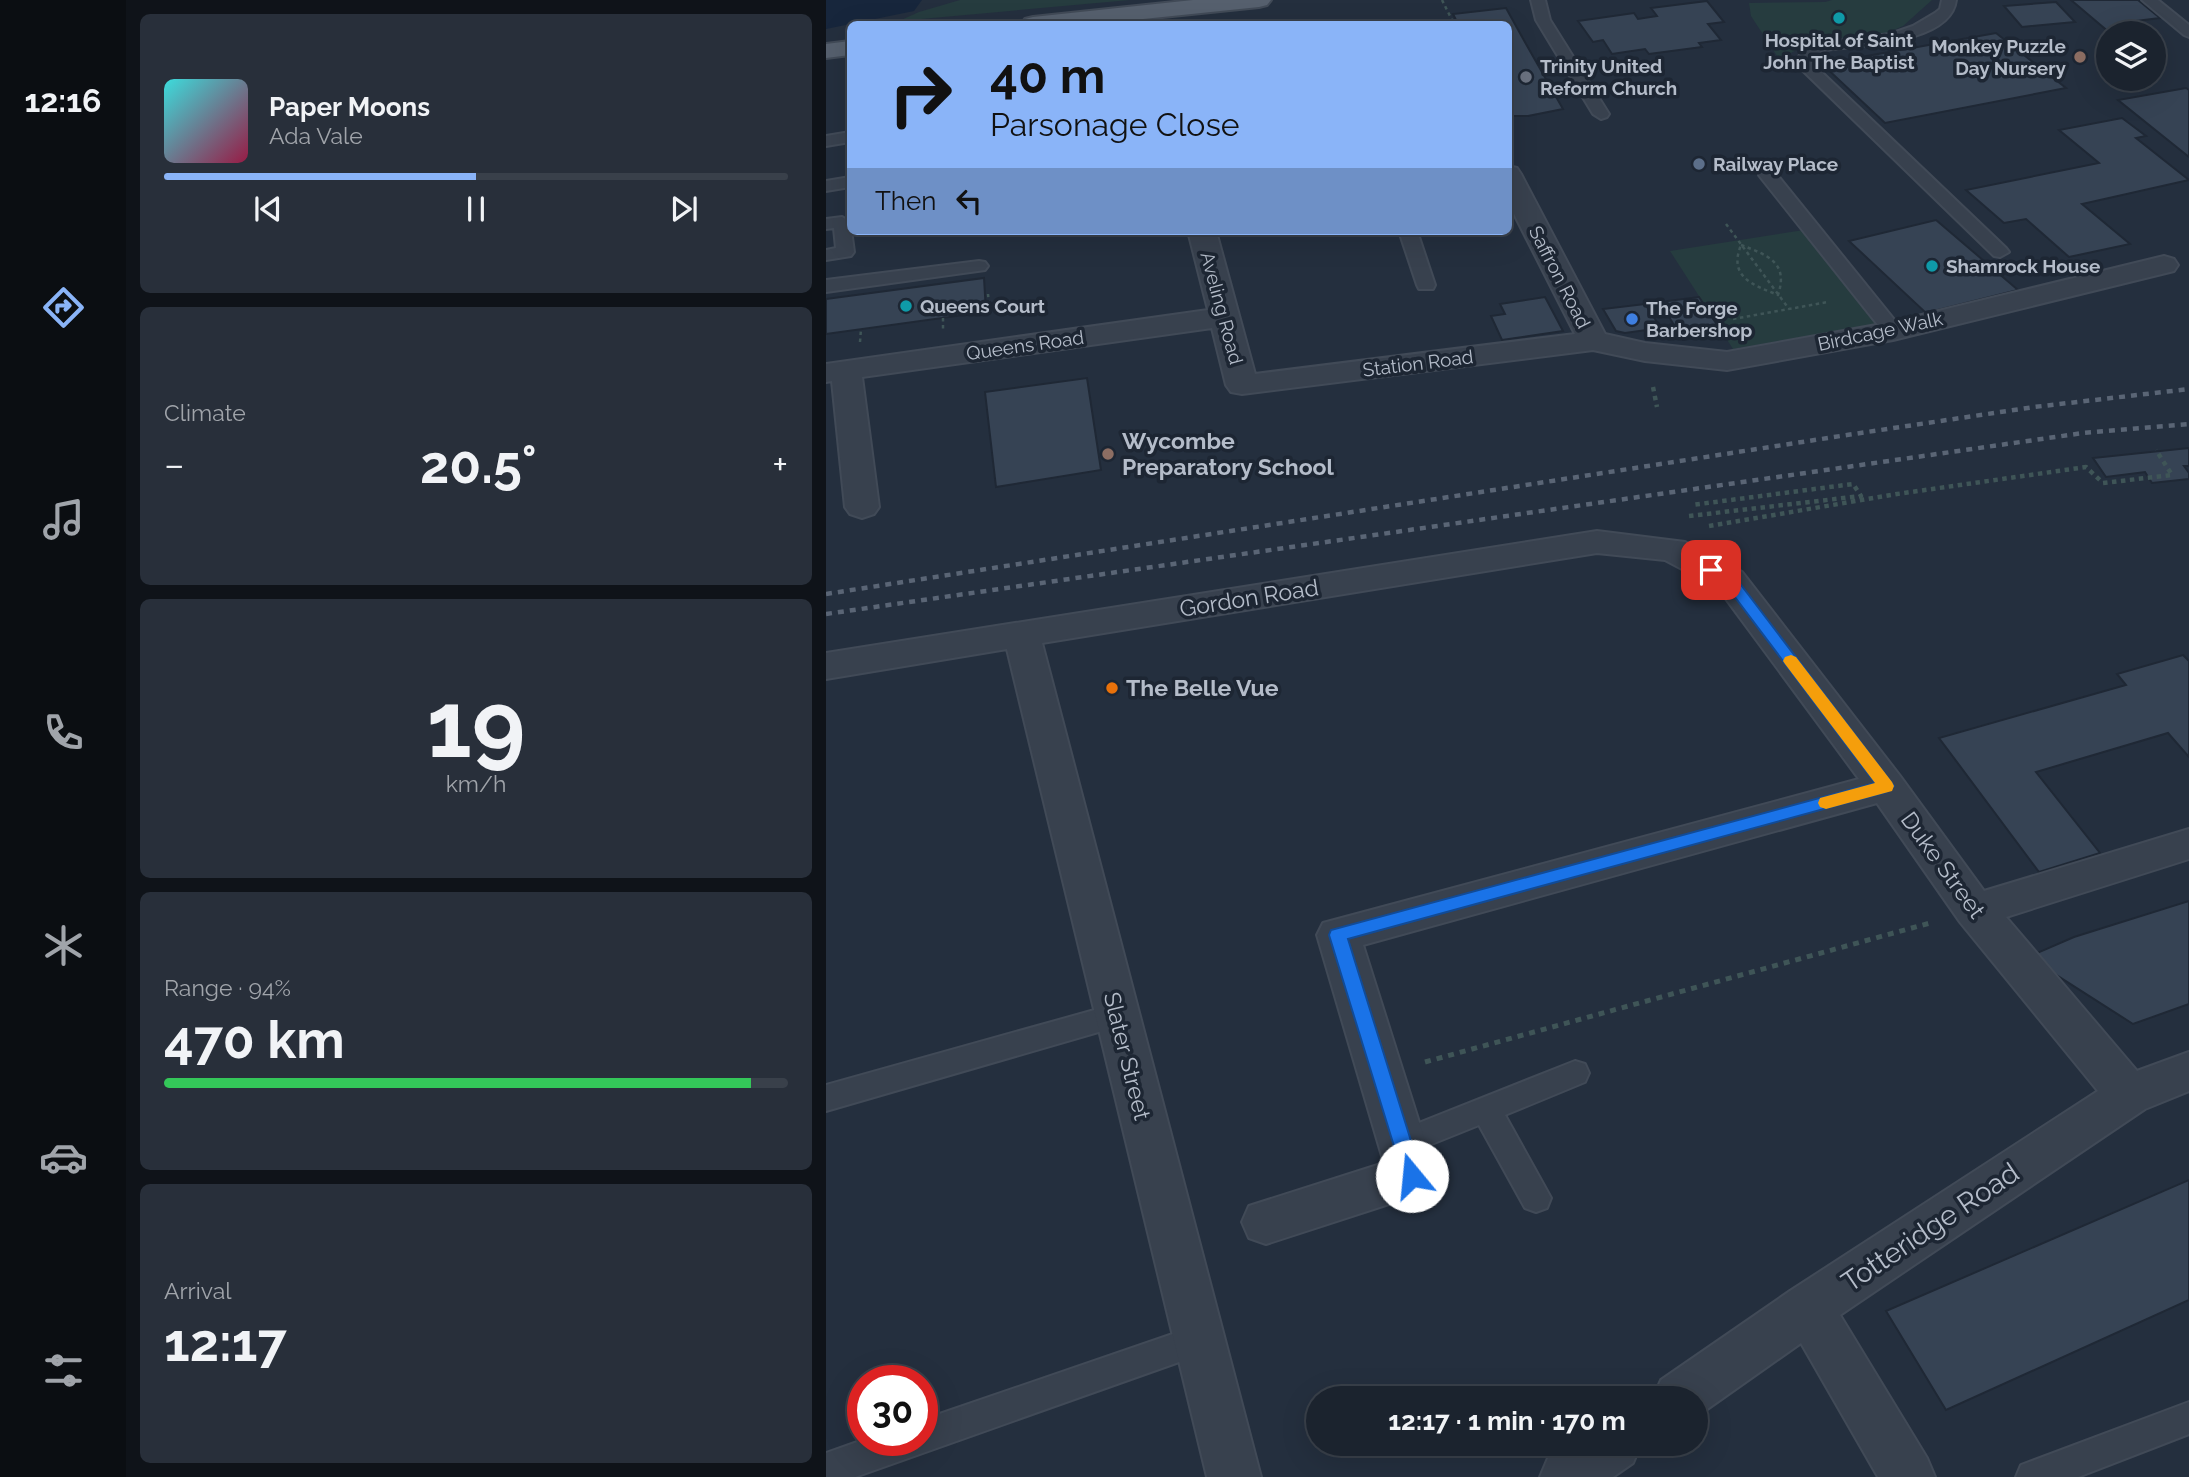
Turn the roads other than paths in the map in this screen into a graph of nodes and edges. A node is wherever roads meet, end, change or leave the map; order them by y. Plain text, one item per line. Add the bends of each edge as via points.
1 (1259, 0) edge
2 (1538, 0) edge
3 (1949, 0) edge
4 (2149, 0) edge
5 (1062, 21) edge
6 (2189, 32) edge
7 (847, 48) edge
8 (826, 51) edge
9 (1601, 114) dead end
10 (847, 138) edge
11 (826, 141) edge
12 (1768, 175) dead end
13 (847, 182) edge
14 (826, 186) edge
15 (1512, 189) edge
16 (1517, 208) edge
17 (826, 224) edge
18 (1203, 235) edge
19 (1409, 235) edge
20 (2000, 252) dead end
21 (826, 255) edge
22 (2164, 264) dead end
23 (979, 266) road end
24 (1426, 285) dead end
25 (826, 286) edge
26 (1224, 317) junction
27 (1893, 331) junction
28 (1593, 341) junction
29 (836, 371) edge
30 (1242, 385) joint
31 (862, 506) dead end
32 (1687, 531) joint
33 (1022, 635) junction
34 (826, 666) edge
35 (1886, 786) junction
36 (2189, 844) edge
37 (1975, 910) junction
38 (1116, 1016) junction
39 (2189, 1071) edge
40 (1575, 1073) dead end
41 (2129, 1095) junction
42 (826, 1098) edge
43 (1486, 1109) junction
44 (1402, 1143) junction
45 (1536, 1198) dead end
46 (1266, 1222) dead end
47 (1808, 1308) junction
48 (1199, 1340) junction
49 (1696, 1386) edge
50 (2189, 1418) edge
51 (938, 1431) edge
52 (867, 1456) edge
53 (1598, 1456) edge
54 (826, 1470) edge
55 (1234, 1477) edge
56 (1567, 1477) edge
57 (1908, 1477) edge
58 (2033, 1477) edge

1 - 5 main road
2 - 9 lane via 1543,20
3 - 20 lane via 1948,10 1910,34 1822,46 1802,62
4 - 6 lane
7 - 8 main road
10 - 11 lane
12 - 27 lane
13 - 14 lane
15 - 16 street, Saffron Road
16 - 28 street, Saffron Road
17 - 21 lane via 842,222 845,252
18 - 26 street, Aveling Road
19 - 24 lane
22 - 27 street, Birdcage Walk
23 - 25 lane
26 - 29 street, Queens Road
26 - 30 street, Aveling Road
27 - 28 street, Birdcage Walk via 1727,361
28 - 30 street, Station Road
29 - 31 street
32 - 33 street, Gordon Road
32 - 35 street, Duke Street via 1730,580
33 - 34 street, Gordon Road
33 - 38 street, Slater Street
35 - 37 street, Duke Street
35 - 44 street via 1338,935
36 - 37 street
37 - 41 street, Duke Street
38 - 42 lane
38 - 48 street, Slater Street
39 - 41 street, Totteridge Road
40 - 43 lane
41 - 47 street, Totteridge Road
43 - 44 lane
43 - 45 lane
44 - 46 street via 1412,1176
47 - 49 street, Totteridge Road
47 - 57 street
48 - 51 lane
48 - 55 street, Slater Street
50 - 58 lane
52 - 54 lane
53 - 56 street

